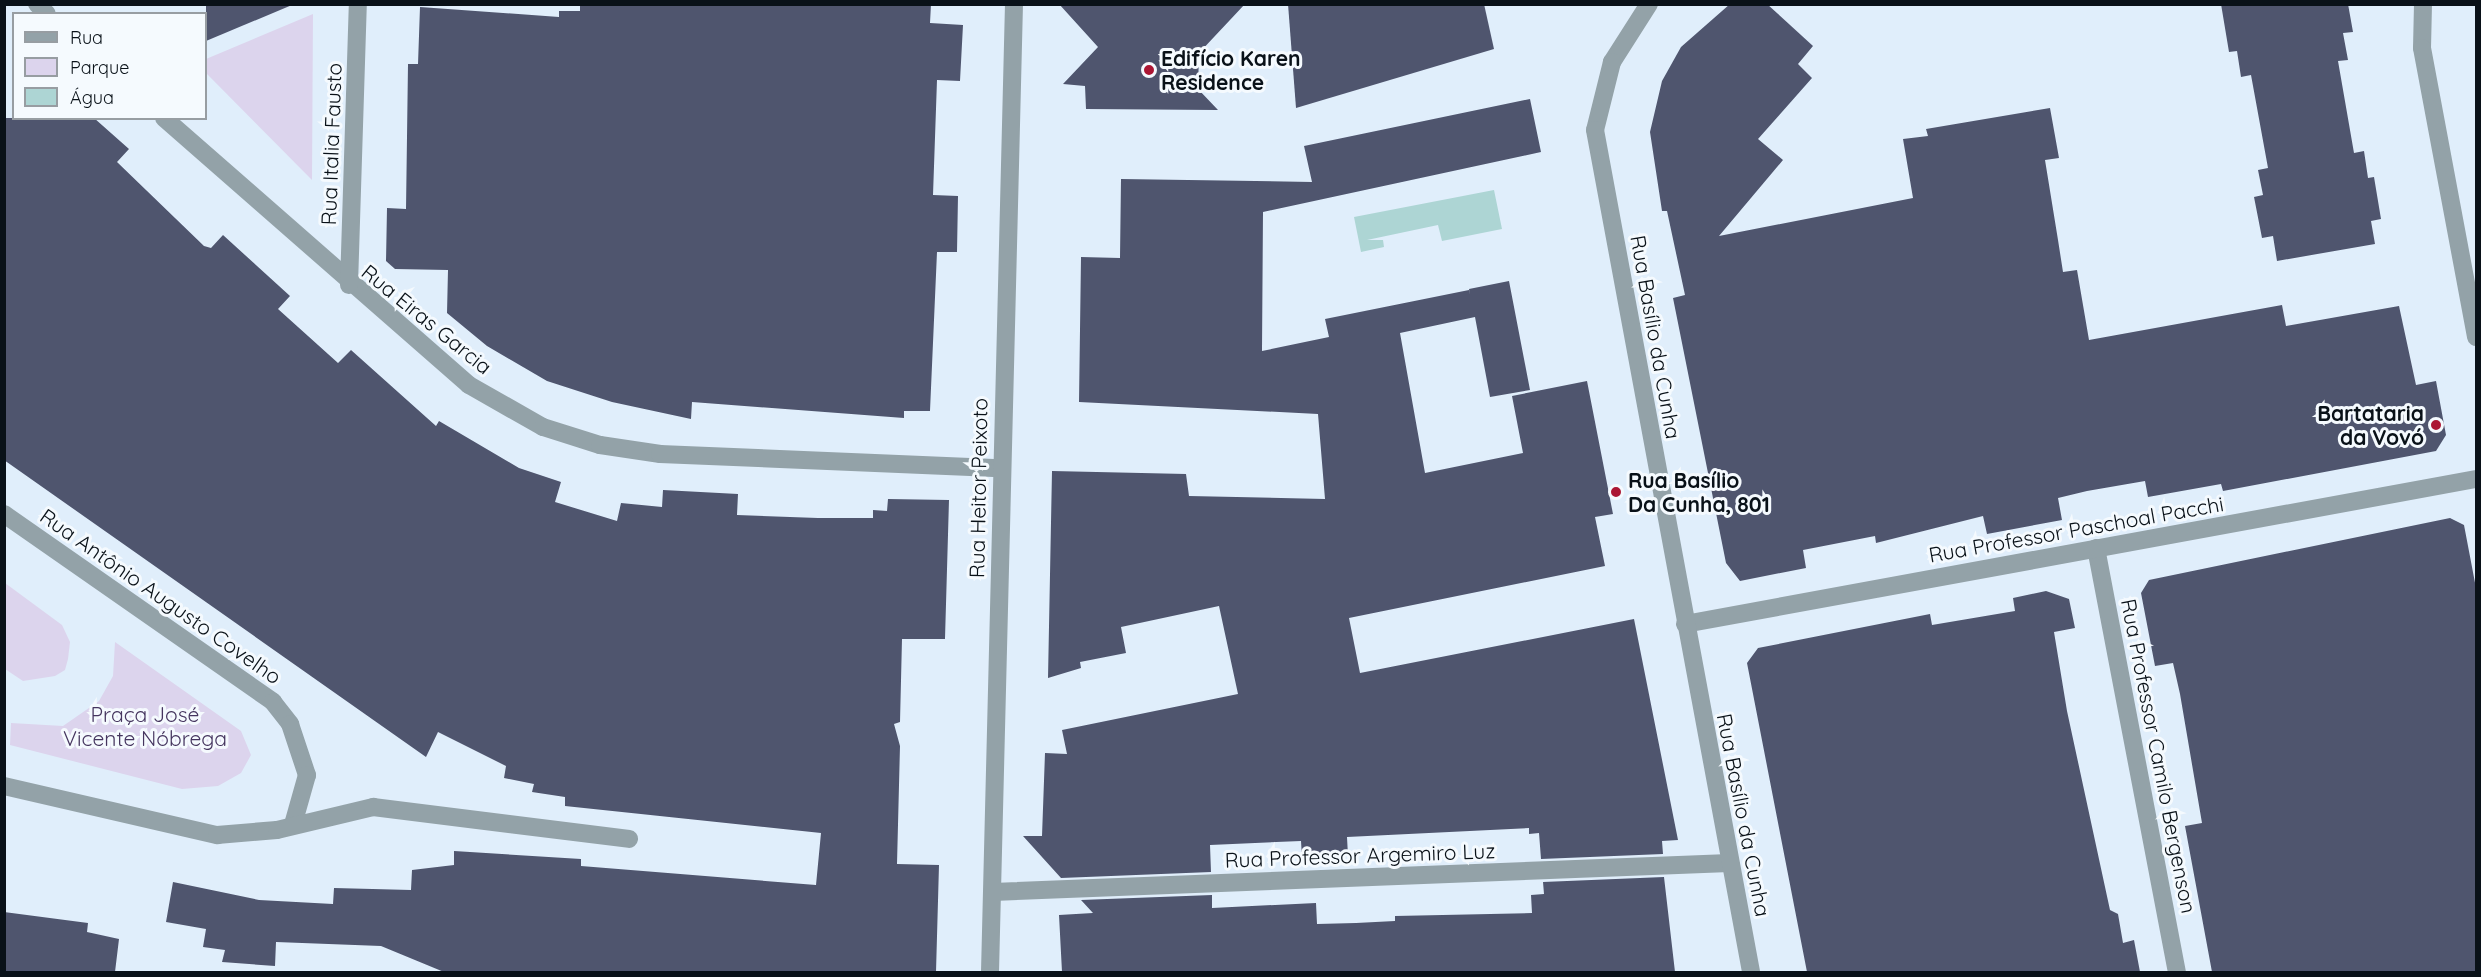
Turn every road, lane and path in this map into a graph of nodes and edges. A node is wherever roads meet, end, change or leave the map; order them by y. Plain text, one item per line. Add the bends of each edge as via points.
1 (358, 4) edge
2 (1014, 4) edge
3 (1649, 4) edge
4 (2423, 4) edge
5 (166, 120) edge
6 (350, 285) junction
7 (2476, 337) edge
8 (1000, 468) junction
9 (2476, 479) edge
10 (4, 514) edge
11 (2096, 548) junction
12 (1685, 624) junction
13 (4, 786) edge
14 (294, 821) junction
15 (629, 839) dead end
16 (1729, 863) junction
17 (993, 892) junction
18 (990, 972) edge
19 (1751, 972) edge
20 (2177, 972) edge

1 - 6 street, Rua Italia Fausto
2 - 8 street, Rua Heitor Peixoto
3 - 12 street, Rua Basílio da Cunha via 1612,62 1595,130
4 - 7 street via 2422,48
5 - 6 street, Rua Eiras Garcia
6 - 8 street, Rua Eiras Garcia via 469,385 543,427 600,445 660,454
8 - 17 street, Rua Heitor Peixoto
9 - 11 street, Rua Professor Paschoal Pacchi
10 - 14 street, Rua Antônio Augusto Covelho via 273,702 290,724 308,775
11 - 12 street, Rua Professor Paschoal Pacchi
11 - 20 street, Rua Professor Camilo Bergenson
12 - 16 street, Rua Basílio da Cunha
13 - 14 street via 189,832 250,833
14 - 15 street via 394,808
16 - 17 street, Rua Professor Argemiro Luz
16 - 19 street, Rua Basílio da Cunha
17 - 18 street, Rua Heitor Peixoto

